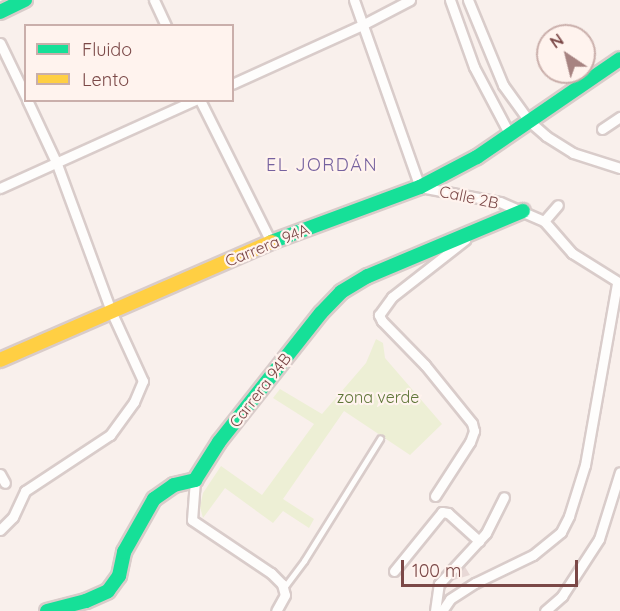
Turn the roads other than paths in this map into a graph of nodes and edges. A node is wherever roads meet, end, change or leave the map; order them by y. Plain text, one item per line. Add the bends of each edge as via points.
1 (25, 0) edge
2 (154, 0) edge
3 (354, 0) edge
4 (410, 0) edge
5 (450, 0) edge
6 (468, 0) edge
7 (0, 12) edge
8 (165, 24) edge
9 (364, 24) junction
10 (0, 43) edge
11 (620, 59) edge
12 (234, 83) edge
13 (24, 95) edge
14 (27, 102) edge
15 (191, 102) edge
16 (201, 102) edge
17 (620, 117) edge
18 (530, 121) junction
19 (602, 129) dead end
20 (510, 135) junction
21 (57, 164) junction
22 (620, 168) edge
23 (420, 187) junction
24 (0, 188) edge
25 (558, 205) dead end
26 (523, 211) junction
27 (544, 221) junction
28 (478, 229) junction
29 (271, 242) junction
30 (619, 283) edge
31 (111, 311) junction
32 (0, 360) edge
33 (380, 439) dead end
34 (620, 472) edge
35 (195, 480) junction
36 (435, 496) dead end
37 (504, 497) dead end
38 (0, 530) edge
39 (479, 541) junction
40 (394, 571) dead end
41 (283, 587) junction
42 (47, 611) edge
43 (276, 611) edge
44 (435, 611) edge
45 (442, 611) edge
46 (545, 611) edge

1 - 7 street
2 - 8 street
3 - 9 street, Calle 2B
4 - 9 street
5 - 20 street via 474,68
6 - 18 street via 503,85
9 - 12 street
9 - 23 street, Calle 2B
10 - 13 street
11 - 18 street, Carrera 94A
14 - 21 street
15 - 21 street
16 - 29 street
17 - 19 street
18 - 20 street, Carrera 94A
18 - 22 street via 573,153
20 - 23 street, Carrera 94A
21 - 24 street
21 - 31 street
23 - 26 street, Calle 2B via 500,202
23 - 29 street, Carrera 94A
25 - 27 street
26 - 27 street, Calle 2B
26 - 28 street, Carrera 94B
27 - 30 street, Calle 2B via 572,254
28 - 35 street, Carrera 94B via 368,276 341,292 219,442
28 - 36 street via 392,297 379,315 472,423 470,442
29 - 31 street, Carrera 94A
30 - 45 street via 585,465 561,532 533,555 450,599
31 - 32 street, Carrera 94A
31 - 38 street via 143,381 134,402 110,435 25,491 13,517
33 - 41 lane
34 - 46 street via 599,539 562,596
35 - 41 street via 192,520 271,573
35 - 42 street via 174,485 154,499 124,552 118,576 108,591
37 - 39 street
39 - 40 street via 442,512
39 - 44 street via 439,584
41 - 43 street via 285,595

